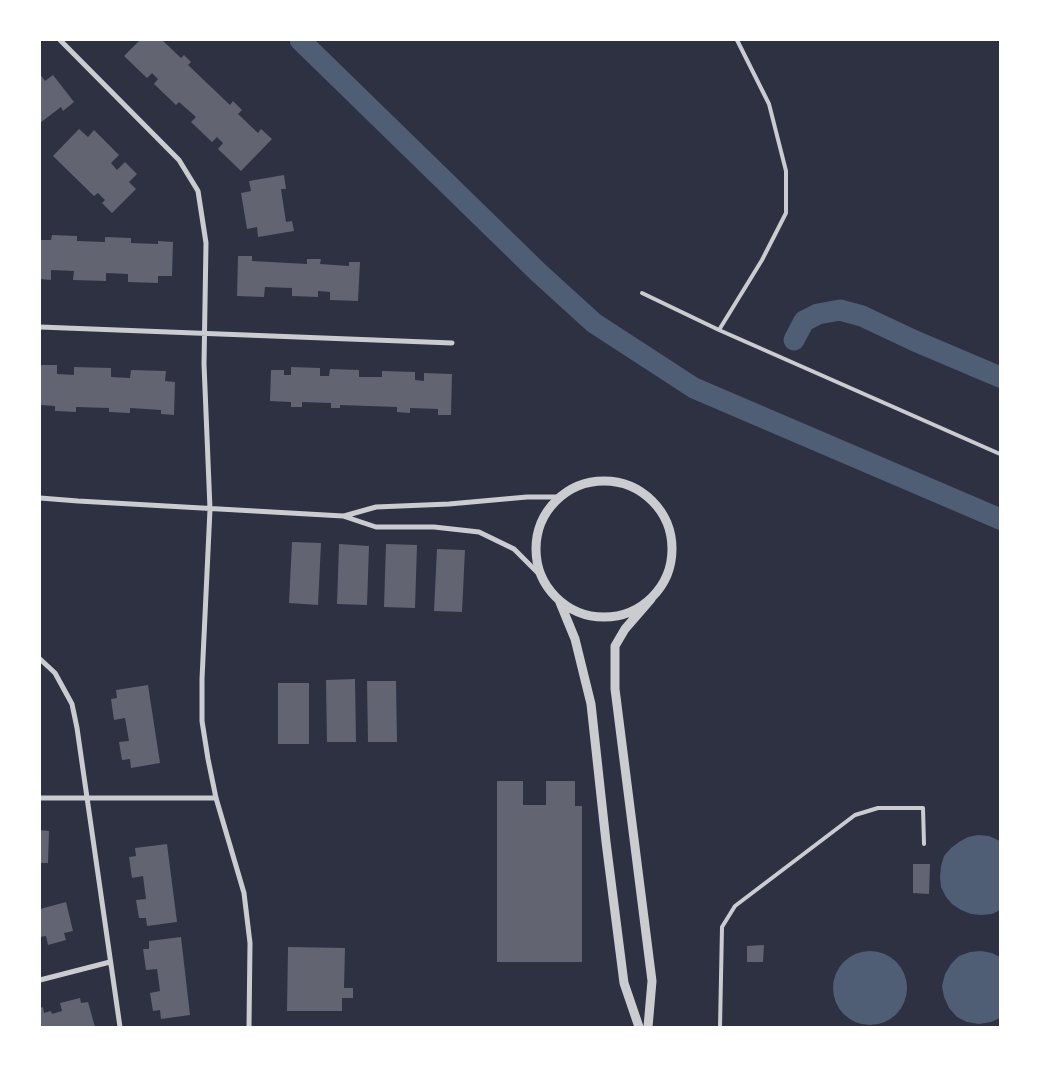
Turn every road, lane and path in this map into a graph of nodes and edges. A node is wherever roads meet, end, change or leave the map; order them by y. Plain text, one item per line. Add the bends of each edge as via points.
1 (60, 40) edge
2 (737, 40) edge
3 (642, 292) dead end
4 (40, 327) edge
5 (719, 330) junction
6 (204, 333) junction
7 (452, 343) dead end
8 (1000, 454) edge
9 (559, 497) junction
10 (40, 498) edge
11 (210, 509) junction
12 (343, 516) junction
13 (540, 575) junction
14 (651, 599) junction
15 (559, 600) junction
16 (40, 659) edge
17 (40, 798) edge
18 (87, 798) junction
19 (216, 798) junction
20 (924, 844) dead end
21 (110, 962) junction
22 (40, 980) edge
23 (120, 1027) edge
24 (249, 1027) edge
25 (639, 1027) edge
26 (648, 1027) edge
27 (720, 1027) edge

1 - 6 street via 179,160 198,191 206,242
2 - 5 lane via 769,104 786,171 786,214
3 - 5 lane
4 - 6 street
5 - 8 lane
6 - 7 street
6 - 11 street
9 - 12 street via 376,506
9 - 13 street via 545,513 537,533 535,554
9 - 14 street via 577,486 598,480 619,482 639,489 656,503 668,521 673,541 672,563 665,583
10 - 11 street
11 - 12 street
11 - 19 street via 202,721
12 - 13 street via 376,527 434,527 479,532 514,549
13 - 15 street
14 - 15 street via 630,613 605,618 581,613
14 - 26 street via 625,628 615,646 615,689 652,981
15 - 25 street via 575,639 591,704 624,984
16 - 18 street via 55,673 72,704
17 - 18 street
18 - 19 street
18 - 21 street
19 - 24 street via 244,893 250,943
20 - 27 lane via 922,808 878,808 855,815 734,906 722,927
21 - 22 street
21 - 23 street

